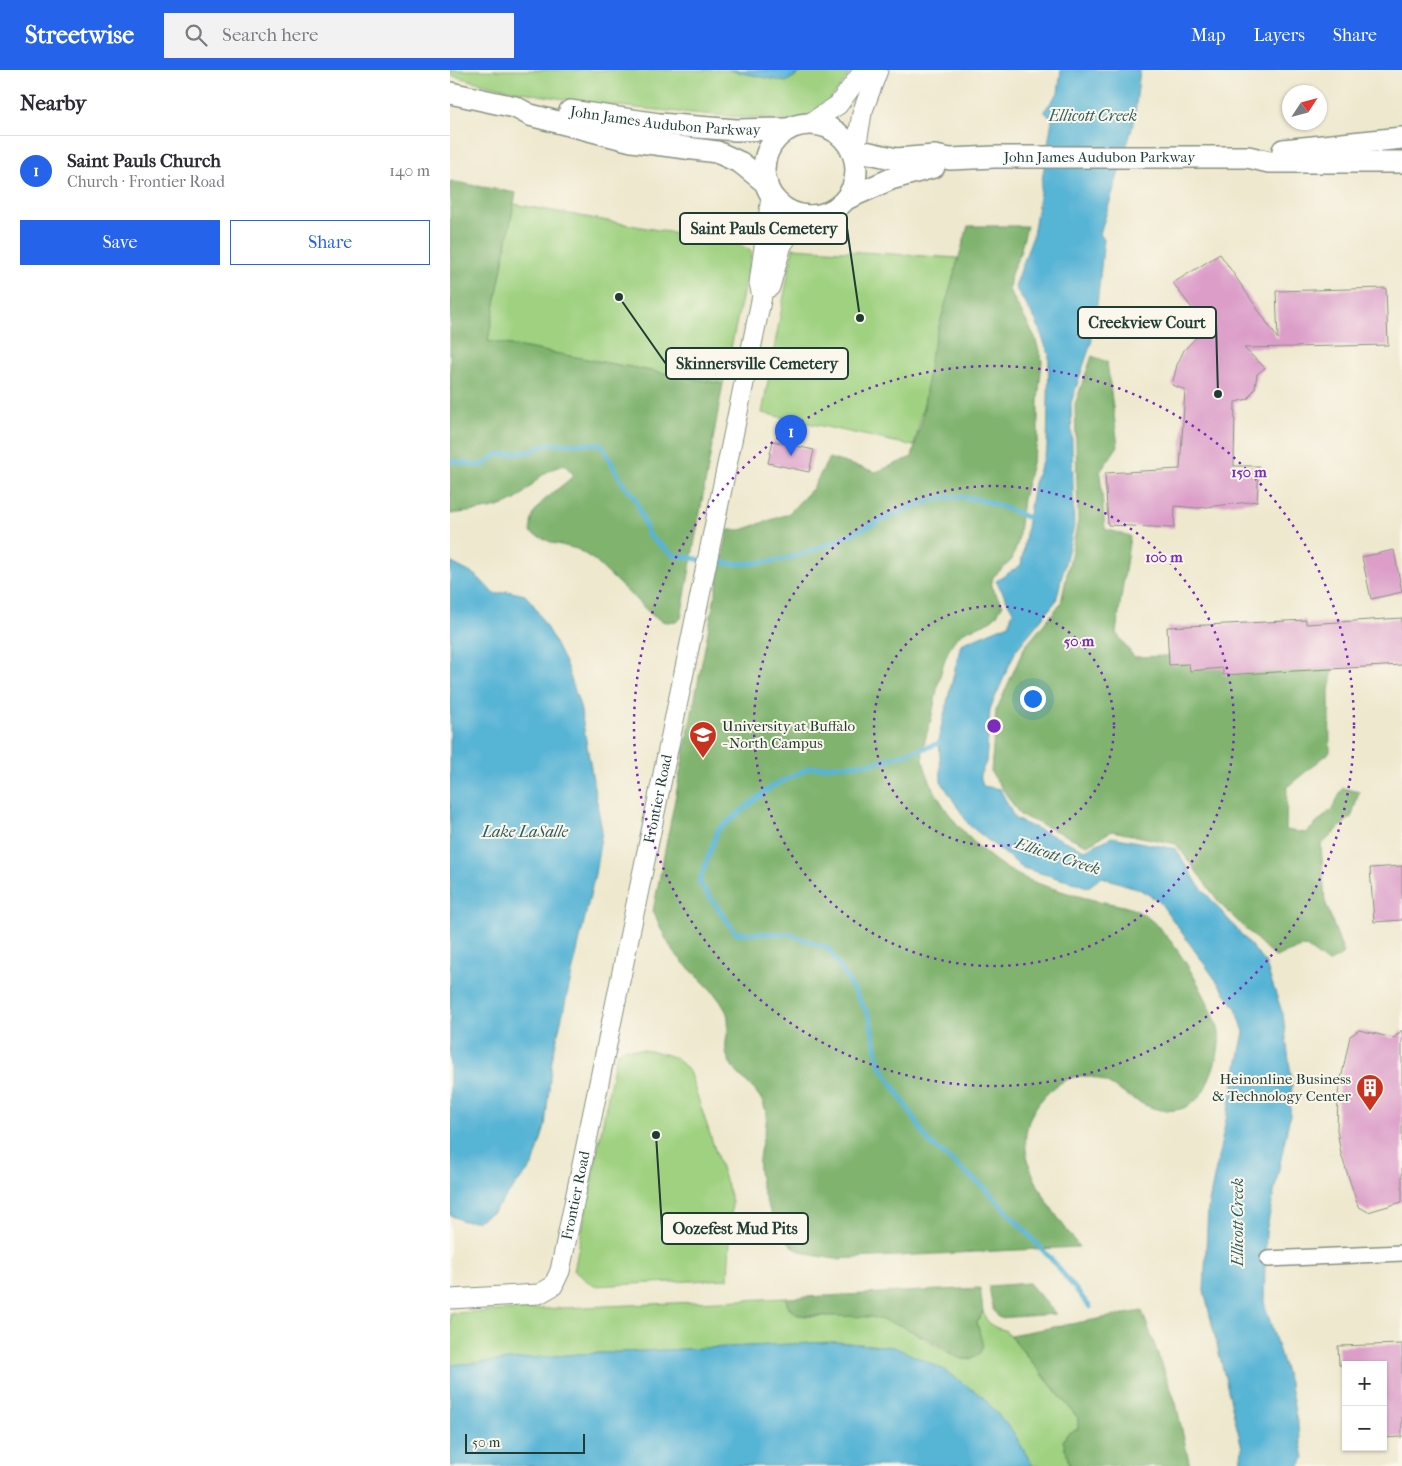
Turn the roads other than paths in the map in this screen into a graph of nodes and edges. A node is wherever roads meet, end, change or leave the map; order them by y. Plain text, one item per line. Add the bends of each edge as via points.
1 (864, 70) edge
2 (878, 70) edge
3 (450, 93) edge
4 (515, 107) junction
5 (810, 124) junction
6 (787, 129) junction
7 (1402, 138) edge
8 (852, 149) junction
9 (1248, 157) junction
10 (950, 159) junction
11 (1402, 162) edge
12 (769, 190) junction
13 (846, 199) junction
14 (811, 215) junction
15 (762, 296) junction
16 (1402, 1253) edge
17 (1268, 1259) dead end
18 (450, 1298) edge

1 - 5 street via 838,105
2 - 8 street
3 - 4 main road, John James Audubon Parkway
4 - 6 main road, John James Audubon Parkway via 531,104 678,126
4 - 12 main road, John James Audubon Parkway via 530,115 632,141 717,152 741,163
5 - 6 main road
5 - 8 main road via 832,129
6 - 12 main road via 773,143 766,157
7 - 9 main road, John James Audubon Parkway via 1268,151
8 - 10 main road, John James Audubon Parkway via 889,159 935,156
8 - 13 main road via 856,172
9 - 10 main road, John James Audubon Parkway
9 - 11 main road, John James Audubon Parkway via 1269,162
10 - 13 main road, John James Audubon Parkway via 937,167 880,183
12 - 14 main road via 791,212
12 - 15 street, Frontier Road via 759,283
13 - 14 main road via 828,213
14 - 15 street, Frontier Road via 782,245 770,286
15 - 18 street, Frontier Road via 560,1271 553,1286 539,1294
16 - 17 street

